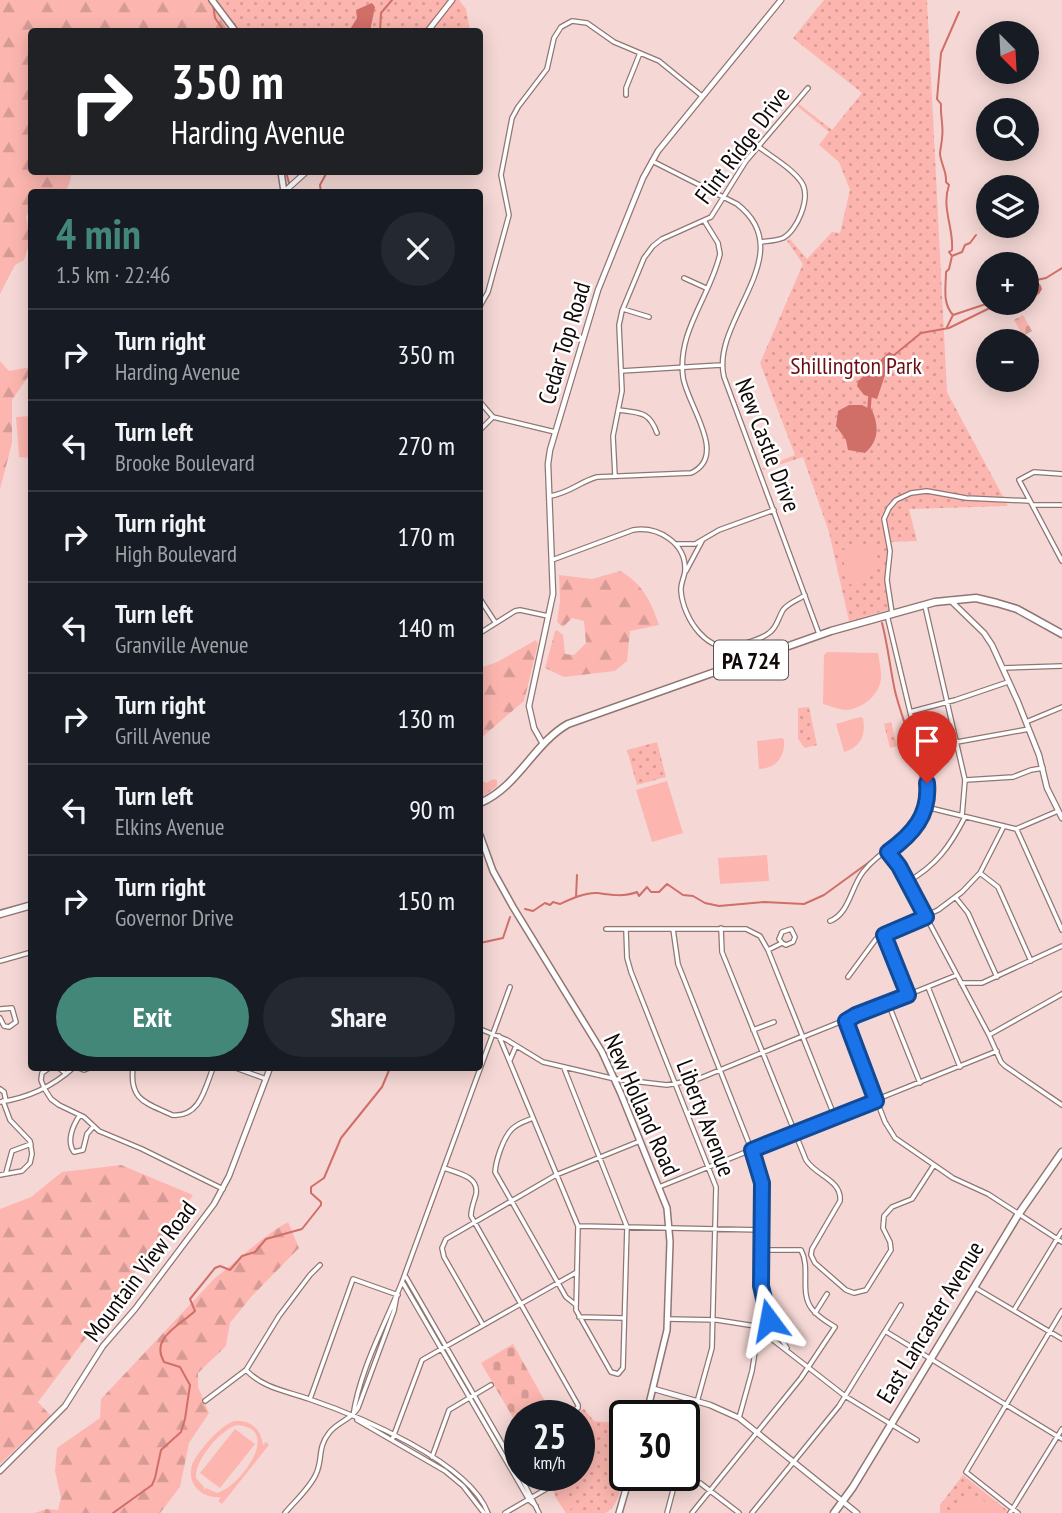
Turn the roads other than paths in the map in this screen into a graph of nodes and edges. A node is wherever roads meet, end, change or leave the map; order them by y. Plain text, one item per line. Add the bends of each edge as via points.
1 (452, 0) edge
2 (781, 0) edge
3 (214, 2) edge
4 (233, 28) edge
5 (430, 28) edge
6 (640, 53) junction
7 (808, 88) dead end
8 (626, 95) dead end
9 (702, 96) junction
10 (758, 146) junction
11 (652, 161) junction
12 (303, 175) edge
13 (287, 189) edge
14 (724, 197) junction
15 (705, 222) junction
16 (761, 242) junction
17 (684, 278) dead end
18 (706, 288) junction
19 (483, 301) edge
20 (623, 309) junction
21 (649, 317) dead end
22 (721, 365) junction
23 (682, 368) junction
24 (621, 371) junction
25 (483, 405) edge
26 (619, 410) junction
27 (493, 417) junction
28 (483, 427) edge
29 (555, 432) junction
30 (657, 433) dead end
31 (1062, 474) edge
32 (615, 476) junction
33 (550, 496) junction
34 (1031, 503) junction
35 (1062, 505) edge
36 (774, 509) junction
37 (703, 539) junction
38 (1062, 541) edge
39 (675, 543) junction
40 (1054, 543) junction
41 (552, 560) junction
42 (1062, 561) edge
43 (686, 572) junction
44 (805, 596) junction
45 (950, 600) junction
46 (483, 604) edge
47 (925, 605) junction
48 (890, 614) junction
49 (550, 617) junction
50 (495, 622) junction
51 (483, 631) edge
52 (1062, 634) edge
53 (820, 635) junction
54 (1062, 666) edge
55 (1002, 668) junction
56 (1008, 682) junction
57 (947, 702) junction
58 (1062, 707) edge
59 (911, 712) junction
60 (1026, 722) junction
61 (1029, 729) junction
62 (957, 742) junction
63 (543, 744) junction
64 (1043, 768) junction
65 (965, 780) junction
66 (483, 801) edge
67 (926, 807) junction
68 (1059, 811) junction
69 (963, 817) junction
70 (1062, 818) edge
71 (1004, 826) junction
72 (1016, 829) junction
73 (483, 842) edge
74 (888, 852) junction
75 (980, 873) junction
76 (908, 882) junction
77 (956, 898) junction
78 (28, 906) edge
79 (0, 914) edge
80 (926, 917) junction
81 (830, 921) dead end
82 (721, 928) junction
83 (606, 929) dead end
84 (673, 929) junction
85 (626, 930) junction
86 (1062, 930) edge
87 (884, 935) junction
88 (782, 943) junction
89 (1062, 946) edge
90 (768, 950) junction
91 (28, 953) edge
92 (0, 961) edge
93 (1031, 961) junction
94 (957, 975) junction
95 (848, 977) dead end
96 (997, 977) junction
97 (961, 983) junction
98 (510, 987) dead end
99 (928, 987) junction
100 (1062, 994) edge
101 (908, 995) junction
102 (888, 1003) junction
103 (0, 1009) edge
104 (0, 1018) edge
105 (846, 1021) junction
106 (774, 1022) dead end
107 (483, 1030) edge
108 (753, 1030) junction
109 (493, 1034) junction
110 (989, 1035) junction
111 (499, 1036) junction
112 (803, 1037) junction
113 (516, 1046) junction
114 (997, 1051) junction
115 (762, 1053) junction
116 (483, 1061) edge
117 (510, 1062) junction
118 (960, 1067) junction
119 (564, 1068) junction
120 (720, 1069) junction
121 (44, 1071) edge
122 (62, 1071) edge
123 (69, 1071) edge
124 (133, 1071) edge
125 (212, 1071) edge
126 (244, 1071) edge
127 (269, 1071) edge
128 (479, 1071) edge
129 (65, 1074) junction
130 (265, 1079) junction
131 (615, 1079) junction
132 (920, 1083) junction
133 (675, 1084) junction
134 (44, 1088) junction
135 (0, 1089) edge
136 (3, 1101) edge
137 (876, 1101) junction
138 (1062, 1105) edge
139 (80, 1115) junction
140 (533, 1118) junction
141 (836, 1118) junction
142 (93, 1126) junction
143 (795, 1133) junction
144 (640, 1141) junction
145 (31, 1144) junction
146 (752, 1150) junction
147 (1062, 1152) edge
148 (599, 1157) junction
149 (934, 1165) junction
150 (444, 1168) junction
151 (709, 1168) junction
152 (6, 1173) junction
153 (0, 1175) edge
154 (556, 1175) junction
155 (659, 1187) junction
156 (223, 1189) junction
157 (510, 1201) junction
158 (1018, 1215) junction
159 (474, 1223) junction
160 (578, 1226) junction
161 (627, 1227) junction
162 (670, 1228) junction
163 (715, 1230) junction
164 (762, 1230) junction
165 (1062, 1231) edge
166 (1057, 1239) junction
167 (1062, 1242) edge
168 (761, 1250) junction
169 (320, 1265) dead end
170 (577, 1272) junction
171 (405, 1275) junction
172 (402, 1282) junction
173 (557, 1283) junction
174 (761, 1286) junction
175 (974, 1287) junction
176 (398, 1294) junction
177 (827, 1294) dead end
178 (522, 1303) junction
179 (576, 1305) junction
180 (901, 1305) dead end
181 (1014, 1310) junction
182 (1062, 1311) edge
183 (815, 1313) junction
184 (579, 1317) junction
185 (623, 1318) junction
186 (667, 1319) junction
187 (714, 1321) junction
188 (771, 1324) junction
189 (483, 1325) junction
190 (761, 1330) junction
191 (885, 1331) junction
192 (1050, 1332) junction
193 (1062, 1339) edge
194 (445, 1347) junction
195 (789, 1351) junction
196 (930, 1359) junction
197 (808, 1367) junction
198 (246, 1370) junction
199 (491, 1385) dead end
200 (654, 1389) junction
201 (473, 1396) junction
202 (845, 1396) junction
203 (310, 1399) junction
204 (575, 1400) edge
205 (651, 1400) edge
206 (693, 1400) edge
207 (697, 1400) edge
208 (205, 1401) dead end
209 (700, 1402) edge
210 (1007, 1405) junction
211 (353, 1416) junction
212 (741, 1416) junction
213 (891, 1424) junction
214 (1062, 1429) edge
215 (757, 1432) junction
216 (393, 1438) junction
217 (1060, 1438) edge
218 (917, 1440) dead end
219 (504, 1448) edge
220 (431, 1459) junction
221 (793, 1461) junction
222 (0, 1471) edge
223 (700, 1483) edge
224 (710, 1490) junction
225 (528, 1491) edge
226 (543, 1491) edge
227 (626, 1491) edge
228 (673, 1491) edge
229 (531, 1498) junction
230 (843, 1501) junction
231 (1012, 1511) edge
232 (285, 1513) edge
233 (486, 1513) edge
234 (505, 1513) edge
235 (539, 1513) edge
236 (620, 1513) edge
237 (667, 1513) edge
238 (692, 1513) edge
239 (739, 1513) edge
240 (752, 1513) edge
241 (834, 1513) edge
242 (857, 1513) edge
243 (1018, 1513) edge

1 - 5 street
2 - 9 street, Cedar Top Road
3 - 4 main road
6 - 8 street
6 - 9 street via 659,61
6 - 19 street via 610,40 584,21 568,22 558,30 547,69 513,118 501,175 509,215
7 - 10 street, Flint Ridge Drive
9 - 11 street, Cedar Top Road
10 - 14 street, Flint Ridge Drive
10 - 16 street via 800,181 805,195 788,235
11 - 14 street
11 - 29 street, Cedar Top Road via 598,290
12 - 13 street
14 - 15 street, Flint Ridge Drive
14 - 16 street via 748,214
15 - 18 street via 720,252
15 - 20 street, Flint Ridge Drive via 653,246
16 - 22 street, New Castle Drive via 757,269 724,345
17 - 18 street
18 - 23 street via 687,333
20 - 21 street
20 - 24 street, Flint Ridge Drive
22 - 23 street
22 - 36 street, New Castle Drive
23 - 24 street
23 - 32 street via 707,442 707,460 688,474
24 - 26 street, Flint Ridge Drive
25 - 27 street
26 - 30 street via 644,414
26 - 32 street, Flint Ridge Drive via 613,436
27 - 28 street
27 - 29 street
29 - 33 street, Cedar Top Road via 548,460
31 - 34 street via 1034,472 1019,480
32 - 33 street via 593,478
33 - 41 street, Cedar Top Road
34 - 35 street
34 - 40 street
34 - 48 street via 927,491 896,500 884,519 890,551
36 - 37 street
36 - 44 street, New Castle Drive
37 - 39 street via 689,545
37 - 43 street
38 - 40 street
39 - 41 street via 641,528
39 - 43 street
40 - 42 street
41 - 49 street, Cedar Top Road
43 - 44 street via 681,593 694,627 701,636 725,647 769,633 786,607
44 - 53 street, New Castle Drive
45 - 47 main road, PA 724
45 - 52 main road, PA 724 via 976,598 1017,609
45 - 55 street via 986,636
46 - 50 street
47 - 48 main road, PA 724
47 - 57 street
48 - 53 main road, PA 724
48 - 59 street
49 - 50 street via 520,610
49 - 63 street, Cedar Top Road via 529,706
50 - 51 street
53 - 63 main road, PA 724 via 574,721
54 - 55 street
55 - 56 street
56 - 57 street
56 - 60 street
57 - 59 street
57 - 62 street
58 - 60 street
59 - 67 street via 927,783
60 - 61 street
61 - 62 street
61 - 64 street
62 - 65 street
63 - 66 main road, PA 724 via 500,791
64 - 65 street via 1013,777
64 - 68 street
65 - 69 street
67 - 69 street
67 - 74 street via 914,830
68 - 70 street
68 - 72 street
69 - 71 street
69 - 76 street via 943,856
71 - 72 street
71 - 75 street
72 - 86 street
73 - 131 main road, New Holland Road via 500,885 589,1027
74 - 76 street
74 - 81 street via 863,872 842,912
75 - 77 street
75 - 93 street via 998,887
76 - 80 street
77 - 80 street
77 - 96 street via 968,913
78 - 79 main road
80 - 87 street
80 - 94 street
82 - 84 street
82 - 90 street via 751,930
82 - 108 street via 722,952
83 - 85 street
84 - 85 street
84 - 120 street via 678,964
85 - 133 street, Liberty Avenue via 631,972
87 - 95 street via 873,942
87 - 101 street
88 - 88 street via 793,942 792,929 782,932
88 - 90 street
89 - 93 street
90 - 112 street
91 - 92 street
93 - 96 street
94 - 97 street
94 - 99 street
96 - 97 street
97 - 110 street
98 - 109 street
99 - 101 street
99 - 118 street
100 - 110 street
101 - 102 street
102 - 105 street
102 - 132 street
103 - 104 street via 12,1009 15,1024 4,1026
105 - 112 street
105 - 137 street
106 - 108 street
107 - 109 street
108 - 115 street
109 - 111 street
109 - 116 street
110 - 114 street
111 - 113 street
111 - 117 street
112 - 115 street
112 - 141 street
113 - 117 street
113 - 119 street
114 - 118 street
114 - 138 street via 1005,1066
115 - 120 street
115 - 143 street
117 - 140 street
118 - 132 street
119 - 131 street
119 - 148 street
120 - 133 street
120 - 146 street
121 - 134 street
122 - 129 street
123 - 129 street
124 - 125 street via 132,1087 139,1098 178,1116 195,1107
126 - 130 street
127 - 130 street, Mountain View Road
128 - 150 street
129 - 134 street
130 - 156 street, Mountain View Road
131 - 133 street
131 - 144 main road, New Holland Road
132 - 137 street
133 - 151 street, Liberty Avenue
134 - 136 street
134 - 139 street via 56,1103
135 - 136 street
136 - 145 street via 10,1120
137 - 141 street
137 - 149 street via 892,1135
139 - 142 street
139 - 142 street via 72,1129 74,1152 83,1150
140 - 154 street
140 - 157 street via 510,1131 496,1164 496,1177
141 - 143 street
142 - 156 street
143 - 146 street
143 - 149 street via 809,1165 835,1184 840,1194 813,1245 812,1258 852,1293 868,1288 891,1253 882,1225 884,1216 892,1207 912,1199
144 - 148 street
144 - 155 main road, New Holland Road
145 - 152 street via 12,1151
145 - 152 street via 28,1166
146 - 151 street
146 - 164 street via 762,1183
147 - 158 main road, East Lancaster Avenue
148 - 154 street
148 - 161 street
149 - 158 street
150 - 159 street via 474,1183
150 - 171 street
151 - 155 street
151 - 163 street, Liberty Avenue via 716,1187
152 - 153 street
154 - 157 street
154 - 160 street
155 - 162 main road, New Holland Road
156 - 222 street, Mountain View Road via 103,1346 65,1406
157 - 159 street
157 - 173 street
158 - 166 street
158 - 175 main road, East Lancaster Avenue
159 - 178 street
159 - 189 street via 443,1244 444,1257
160 - 161 street
160 - 170 street
161 - 162 street
161 - 185 street
162 - 163 street
162 - 186 main road, New Holland Road
163 - 164 street
163 - 187 street, Liberty Avenue
164 - 168 street
165 - 166 street
166 - 167 street
166 - 181 street
168 - 174 street
168 - 183 street via 802,1250 807,1296
169 - 198 street via 275,1321
170 - 173 street
170 - 179 street
171 - 172 street
171 - 194 street
172 - 176 street
172 - 194 street
173 - 178 street
173 - 179 street
174 - 188 street
174 - 190 street
175 - 181 street
175 - 196 main road, East Lancaster Avenue
176 - 203 street via 354,1279
176 - 211 street
177 - 183 street
178 - 189 street
178 - 204 street
179 - 184 street
180 - 191 street
181 - 192 street
182 - 192 street
183 - 197 street via 835,1327
184 - 185 street
184 - 185 street via 610,1371 618,1374
186 - 187 street
186 - 200 main road, New Holland Road
187 - 190 street
187 - 207 street, Liberty Avenue via 711,1354
188 - 190 street
188 - 195 street
189 - 194 street
190 - 195 street
190 - 212 street
191 - 196 street
191 - 202 street
192 - 193 street
192 - 210 street
194 - 201 street
194 - 216 street via 422,1360
195 - 197 street
196 - 210 street
196 - 213 main road, East Lancaster Avenue
197 - 202 street
197 - 215 street
198 - 203 street via 263,1385
198 - 208 street
199 - 201 street
200 - 205 main road, New Holland Road
200 - 206 street
201 - 219 street
201 - 220 street via 449,1410
201 - 229 street
202 - 213 street
202 - 221 street
203 - 211 street
209 - 212 street
210 - 217 street
210 - 231 street via 966,1472
211 - 216 street
211 - 232 street via 326,1436 316,1476
212 - 215 street
213 - 218 street
213 - 230 main road, East Lancaster Avenue
214 - 217 street
215 - 221 street
215 - 224 street
216 - 220 street
217 - 231 street
220 - 233 street via 445,1464 468,1484
221 - 230 street
221 - 240 street
223 - 224 street
224 - 238 street
224 - 239 street
225 - 229 street
226 - 229 street
227 - 236 main road
228 - 237 street
229 - 234 street
229 - 235 street
230 - 241 main road, East Lancaster Avenue
230 - 242 street
231 - 243 street

